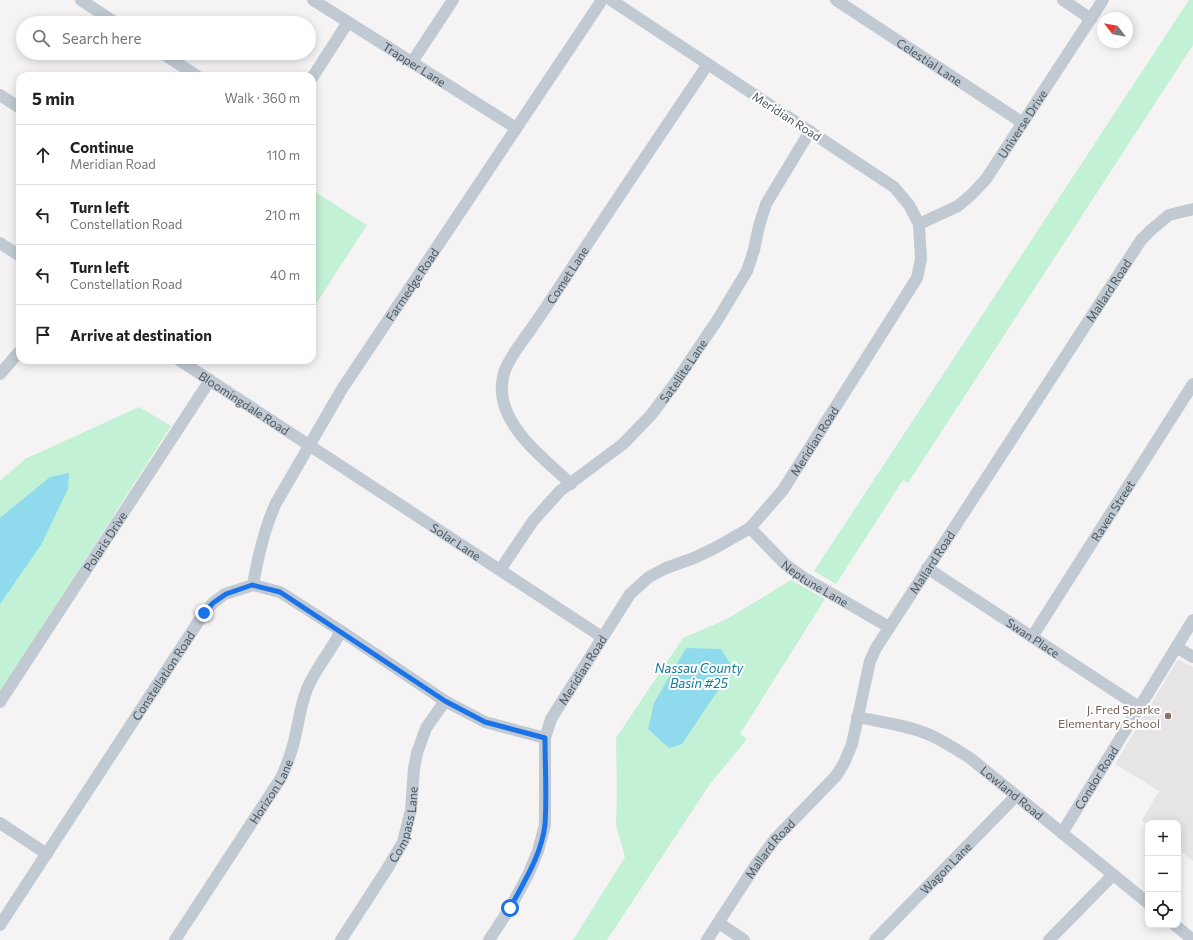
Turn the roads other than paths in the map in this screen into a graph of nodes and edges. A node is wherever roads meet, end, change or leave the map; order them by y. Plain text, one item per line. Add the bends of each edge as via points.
1 (81, 0) edge
2 (313, 0) edge
3 (453, 0) edge
4 (602, 0) edge
5 (611, 0) edge
6 (836, 0) edge
7 (1063, 0) edge
8 (1103, 0) edge
9 (105, 16) edge
10 (1091, 18) junction
11 (348, 22) junction
12 (173, 60) edge
13 (412, 62) junction
14 (708, 64) junction
15 (191, 72) edge
16 (316, 72) edge
17 (0, 95) edge
18 (16, 105) edge
19 (1023, 123) junction
20 (516, 128) junction
21 (810, 131) junction
22 (1193, 209) edge
23 (919, 224) junction
24 (0, 243) edge
25 (16, 253) edge
26 (16, 356) edge
27 (185, 364) edge
28 (0, 374) edge
29 (210, 380) junction
30 (1193, 384) edge
31 (310, 445) junction
32 (571, 484) junction
33 (750, 528) junction
34 (927, 568) junction
35 (500, 570) junction
36 (252, 585) junction
37 (1193, 620) edge
38 (889, 627) junction
39 (341, 631) junction
40 (602, 637) junction
41 (1032, 637) junction
42 (1176, 646) junction
43 (1193, 657) edge
44 (445, 701) junction
45 (0, 702) edge
46 (1139, 707) junction
47 (858, 717) junction
48 (545, 738) junction
49 (1016, 796) junction
50 (0, 823) edge
51 (1062, 833) junction
52 (47, 854) junction
53 (1113, 874) junction
54 (1145, 901) edge
55 (719, 923) junction
56 (0, 924) edge
57 (1179, 928) edge
58 (175, 940) edge
59 (341, 940) edge
60 (489, 940) edge
61 (707, 940) edge
62 (744, 940) edge
63 (875, 940) edge
64 (1049, 940) edge
65 (1193, 940) edge

1 - 9 street
2 - 11 street, Trapper Lane
3 - 13 street
4 - 20 street, Farmedge Road
5 - 14 street, Meridian Road
6 - 19 street, Celestial Lane
7 - 10 street
8 - 10 street, Universe Drive
10 - 19 street, Universe Drive
11 - 13 street, Trapper Lane
11 - 16 street
12 - 15 street
13 - 20 street, Trapper Lane
14 - 21 street, Meridian Road
14 - 32 street, Comet Lane via 505,371 503,400 514,426
17 - 18 street
19 - 23 street, Universe Drive via 986,179 972,194 958,206
20 - 31 street, Farmedge Road via 342,389
21 - 23 street, Meridian Road via 894,187 909,205
21 - 32 street, Satellite Lane via 766,204 747,271 673,386 651,415 623,444
22 - 34 street, Mallard Road via 1169,215 1141,240
23 - 33 street, Meridian Road via 921,259 917,278 783,490
24 - 25 street
26 - 28 street
27 - 29 street, Bloomingdale Road
29 - 31 street, Bloomingdale Road
29 - 45 street, Polaris Drive
30 - 41 street, Raven Street
31 - 35 street, Solar Lane
31 - 36 street, Farmedge Road via 269,518
32 - 35 street, Satellite Lane via 560,491 533,521
33 - 38 street, Neptune Lane via 785,564 804,578
33 - 40 street, Meridian Road via 715,548 650,577 630,594
34 - 38 street, Mallard Road
34 - 41 street, Swan Place
35 - 40 street, Solar Lane
36 - 39 street via 280,592
36 - 52 street, Constellation Road via 226,594 204,613
37 - 42 street, Condor Road
38 - 47 street, Mallard Road via 870,661
39 - 44 street
39 - 58 street, Horizon Lane via 307,690 292,750 281,778
40 - 48 street, Meridian Road via 551,719
41 - 46 street, Swan Place
42 - 43 street
42 - 46 street, Condor Road
44 - 48 street via 485,722
44 - 59 street, Compass Lane via 426,728 417,753 411,810 402,842 387,870
46 - 51 street, Condor Road
47 - 49 street, Lowland Road via 907,728 943,741 970,758
47 - 55 street, Mallard Road via 852,744 836,776 775,839
48 - 60 street, Meridian Road via 545,825 538,851 510,908
49 - 51 street, Lowland Road
49 - 63 street, Wagon Lane
50 - 52 street
51 - 53 street, Lowland Road
52 - 56 street, Constellation Road
53 - 54 street, Lowland Road
53 - 64 street
55 - 61 street, Mallard Road
55 - 62 street
57 - 65 street

